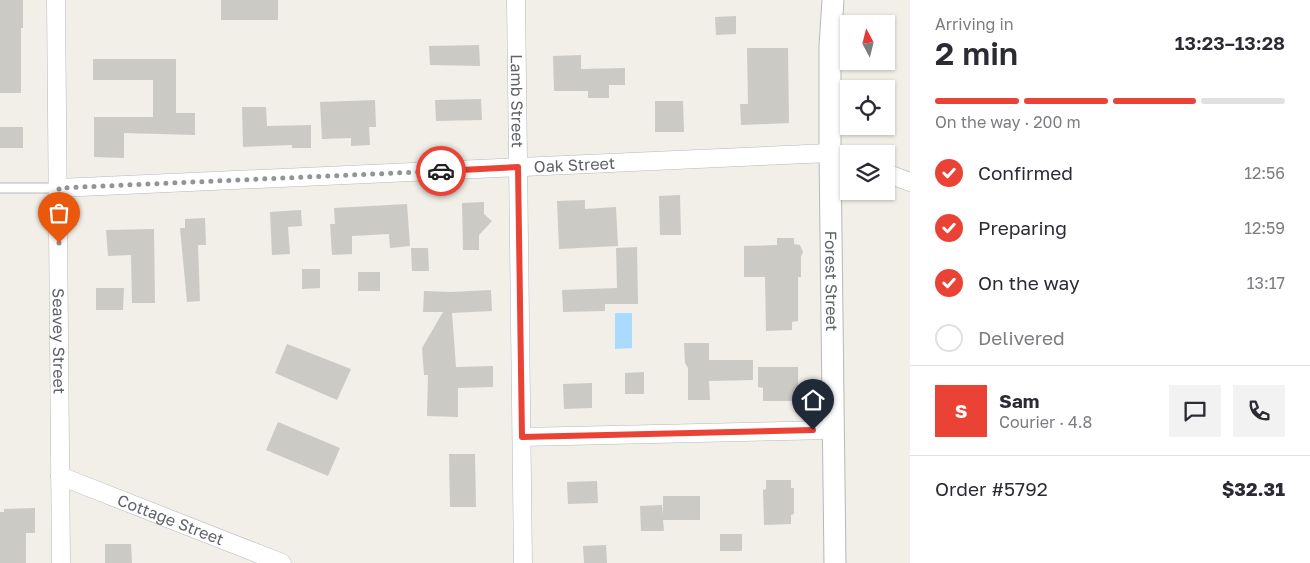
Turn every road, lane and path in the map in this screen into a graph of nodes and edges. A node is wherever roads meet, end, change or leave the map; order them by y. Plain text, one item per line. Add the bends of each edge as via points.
1 (56, 0) edge
2 (516, 0) edge
3 (833, 0) edge
4 (840, 156) edge
5 (518, 167) junction
6 (895, 176) edge
7 (910, 182) edge
8 (0, 188) edge
9 (59, 188) junction
10 (832, 430) junction
11 (522, 437) junction
12 (60, 476) junction
13 (61, 563) edge
14 (281, 563) edge
15 (523, 563) edge
16 (835, 563) edge

1 - 9 street, Seavey Street
2 - 5 street, Lamb Street
3 - 4 street, Forest Street via 830,46
4 - 5 street, Oak Street
4 - 10 street, Forest Street
5 - 9 street, Oak Street
5 - 11 street, Lamb Street
6 - 7 street
8 - 9 lane
9 - 12 street, Seavey Street
10 - 11 street
10 - 16 street, Forest Street
11 - 15 street, Lamb Street
12 - 13 street, Seavey Street
12 - 14 street, Cottage Street

